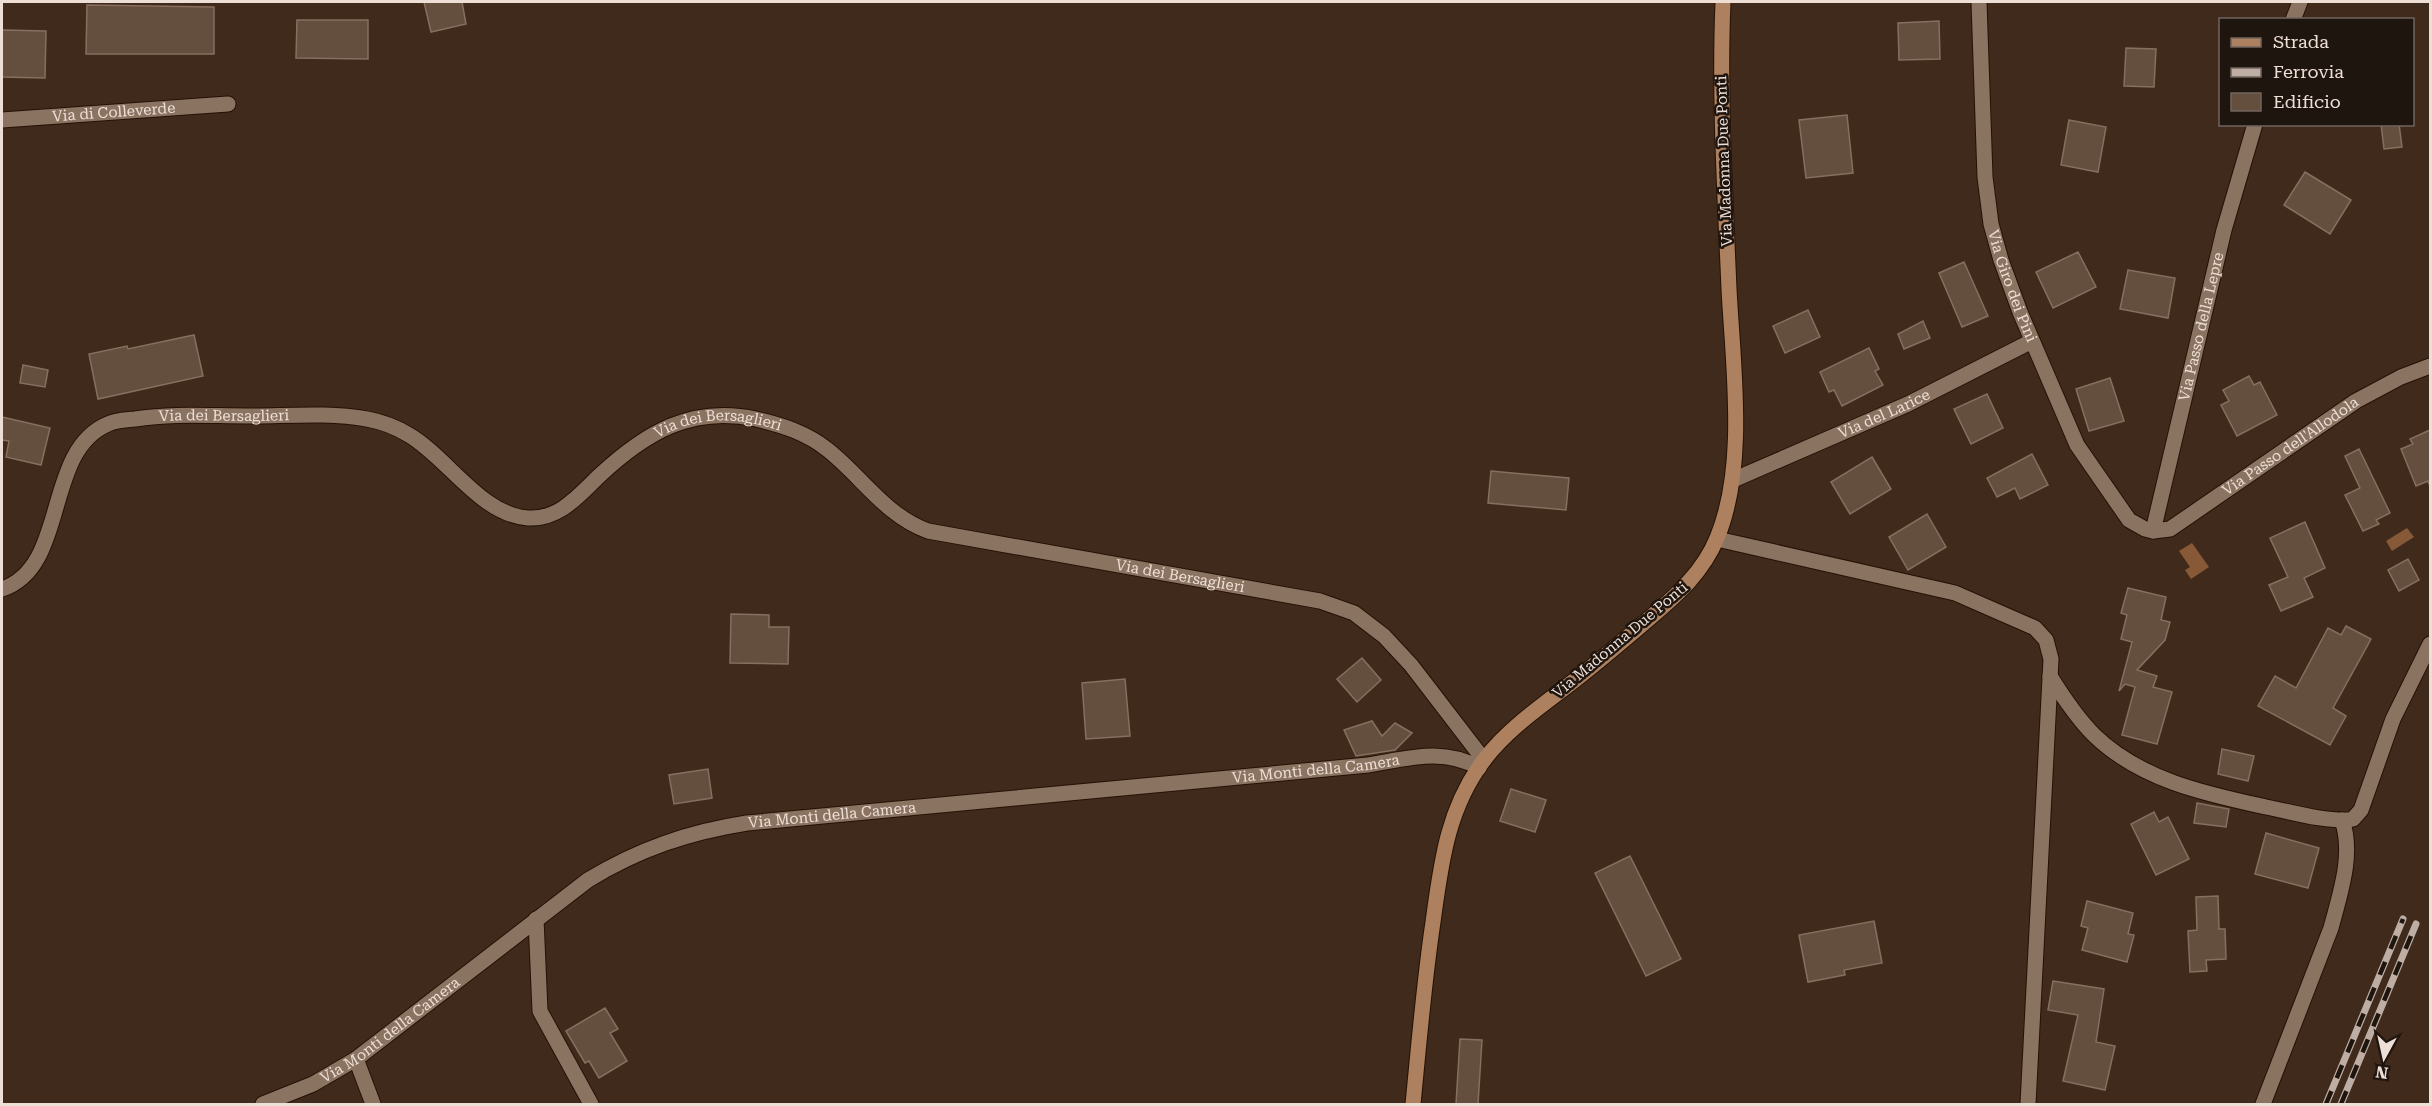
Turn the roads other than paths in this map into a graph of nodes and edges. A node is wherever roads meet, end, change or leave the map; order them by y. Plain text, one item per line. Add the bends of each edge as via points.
1 (1723, 2) edge
2 (1979, 2) edge
3 (2300, 2) edge
4 (2294, 18) edge
5 (228, 104) dead end
6 (2, 120) edge
7 (2254, 126) edge
8 (2032, 341) junction
9 (2430, 366) edge
10 (1733, 480) junction
11 (2153, 531) junction
12 (1717, 539) junction
13 (2, 589) edge
14 (2430, 644) edge
15 (2050, 676) junction
16 (1481, 764) junction
17 (2342, 820) junction
18 (536, 919) junction
19 (356, 1059) junction
20 (263, 1104) edge
21 (373, 1104) edge
22 (591, 1104) edge
23 (1413, 1104) edge
24 (2028, 1104) edge
25 (2263, 1104) edge

1 - 10 main road, Via Madonna Due Ponti via 1723,148 1733,369
2 - 8 street, Via Giro dei Pini via 1987,195 2001,260
3 - 4 street
5 - 6 street, Via di Colleverde
7 - 11 street, Via Passo della Lepre via 2224,230
8 - 10 street, Via del Larice via 1908,404
8 - 11 street, Via Giro dei Pini via 2082,453 2129,520
9 - 11 street, Via Passo dell'Allodola via 2373,391 2176,526
10 - 12 main road, Via Madonna Due Ponti
12 - 15 street via 1966,597 2041,633 2051,652
12 - 16 main road, Via Madonna Due Ponti via 1702,568 1685,587 1524,720
13 - 16 street, Via dei Bersaglieri via 15,584 32,567 83,444 94,432 118,421 180,414 377,421 414,438 494,506 528,518 561,511 606,469 670,425 705,416 741,416 808,436 830,451 899,517 928,531 1320,601 1354,613 1397,649
14 - 17 street via 2393,719 2361,810 2353,819
15 - 17 street via 2095,736 2155,775 2216,796
15 - 24 street
16 - 18 street, Via Monti della Camera via 1455,756 1428,756 1368,765 724,826 681,836 626,858 588,880
16 - 23 main road, Via Madonna Due Ponti via 1462,795 1444,846 1426,963
17 - 25 street via 2347,849 2331,928
18 - 19 street, Via Monti della Camera
18 - 22 street via 540,1011
19 - 20 street, Via Monti della Camera via 313,1084
19 - 21 street

